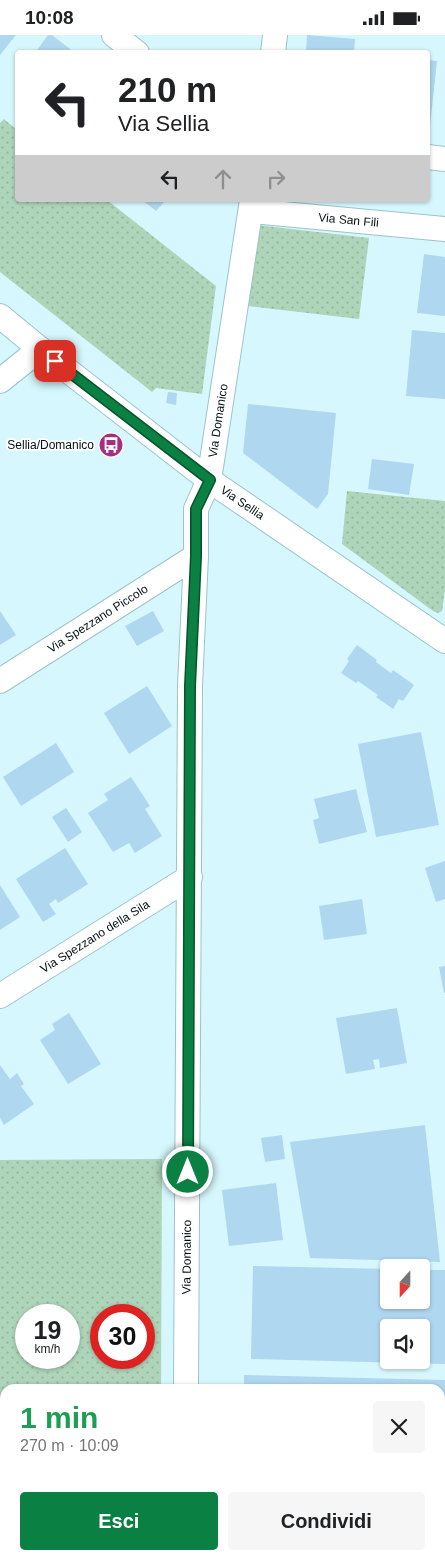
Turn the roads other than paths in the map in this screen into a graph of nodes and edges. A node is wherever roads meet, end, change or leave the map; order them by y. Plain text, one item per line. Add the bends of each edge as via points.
1 (114, 35) edge
2 (275, 35) edge
3 (133, 50) edge
4 (273, 50) edge
5 (430, 157) edge
6 (445, 159) edge
7 (252, 205) edge
8 (445, 229) edge
9 (0, 316) edge
10 (40, 349) junction
11 (0, 381) edge
12 (210, 480) junction
13 (196, 556) junction
14 (445, 641) edge
15 (0, 681) edge
16 (190, 877) junction
17 (0, 996) edge
18 (186, 1384) edge

1 - 3 street
2 - 4 street
5 - 6 street
7 - 8 street, Via San Fili
7 - 12 street, Via Domanico
9 - 10 street, Via Sellia
10 - 11 street
10 - 12 street, Via Sellia
12 - 13 street, Via Domanico via 196,509
12 - 14 street, Via Sellia
13 - 15 street, Via Spezzano Piccolo
13 - 16 street, Via Domanico via 190,686
16 - 17 street, Via Spezzano della Sila
16 - 18 street, Via Domanico

